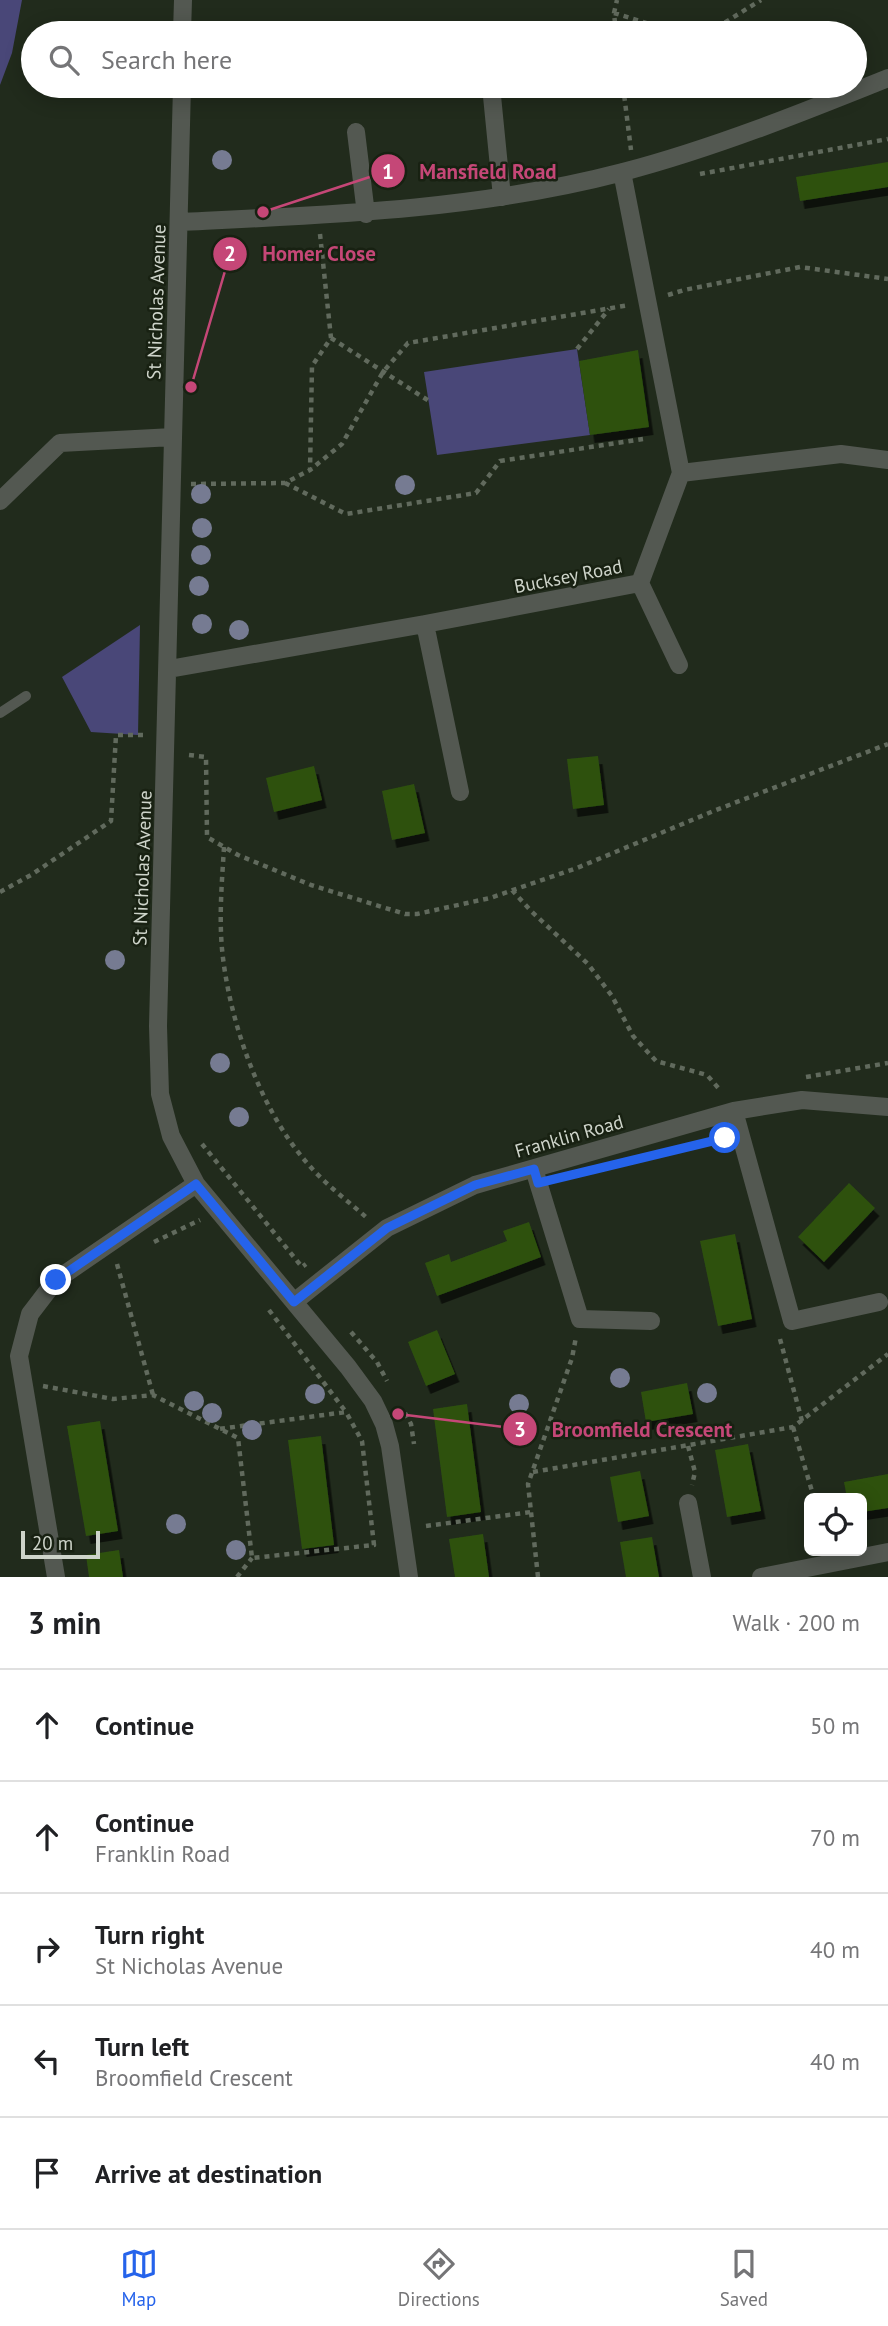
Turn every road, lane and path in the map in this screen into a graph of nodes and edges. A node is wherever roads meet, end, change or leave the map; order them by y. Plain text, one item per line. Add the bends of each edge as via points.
1 (183, 0) edge
2 (617, 0) edge
3 (761, 0) edge
4 (614, 13) junction
5 (182, 21) edge
6 (615, 21) edge
7 (640, 21) edge
8 (727, 21) edge
9 (888, 78) edge
10 (867, 86) edge
11 (182, 98) edge
12 (492, 98) edge
13 (624, 98) edge
14 (838, 98) edge
15 (356, 132) dead end
16 (888, 139) edge
17 (628, 170) junction
18 (695, 175) dead end
19 (502, 197) junction
20 (366, 214) junction
21 (318, 216) junction
22 (180, 222) junction
23 (888, 279) edge
24 (648, 302) junction
25 (608, 309) junction
26 (331, 338) junction
27 (577, 349) dead end
28 (383, 372) junction
29 (429, 401) dead end
30 (173, 437) junction
31 (643, 439) dead end
32 (888, 460) edge
33 (310, 470) junction
34 (681, 472) junction
35 (285, 482) junction
36 (173, 485) junction
37 (0, 501) edge
38 (640, 583) junction
39 (425, 624) junction
40 (679, 665) dead end
41 (169, 669) junction
42 (26, 696) dead end
43 (0, 713) edge
44 (167, 734) junction
45 (189, 743) dead end
46 (888, 744) edge
47 (189, 755) junction
48 (188, 768) dead end
49 (460, 792) dead end
50 (224, 847) junction
51 (512, 890) junction
52 (0, 892) edge
53 (721, 1091) dead end
54 (888, 1107) edge
55 (734, 1111) junction
56 (198, 1139) dead end
57 (534, 1169) junction
58 (196, 1184) junction
59 (368, 1219) dead end
60 (201, 1220) dead end
61 (152, 1242) dead end
62 (116, 1259) dead end
63 (302, 1267) dead end
64 (294, 1302) junction
65 (879, 1302) dead end
66 (266, 1305) dead end
67 (580, 1319) junction
68 (650, 1321) dead end
69 (350, 1331) dead end
70 (888, 1354) edge
71 (388, 1382) dead end
72 (39, 1385) dead end
73 (153, 1395) junction
74 (400, 1403) dead end
75 (346, 1412) junction
76 (793, 1427) junction
77 (219, 1429) junction
78 (688, 1446) junction
79 (415, 1449) dead end
80 (533, 1472) junction
81 (813, 1493) edge
82 (688, 1503) joint
83 (531, 1512) junction
84 (424, 1513) dead end
85 (426, 1526) junction
86 (428, 1538) dead end
87 (888, 1552) edge
88 (253, 1558) junction
89 (56, 1577) edge
90 (237, 1577) edge
91 (410, 1577) edge
92 (538, 1577) edge
93 (702, 1577) edge
94 (761, 1577) edge

1 - 5 street
2 - 4 path
3 - 8 path
4 - 6 path
4 - 7 path
9 - 10 street
11 - 22 street, St Nicholas Avenue
12 - 19 street
13 - 17 path
14 - 17 street via 770,125
15 - 20 street
16 - 18 path
17 - 19 street
17 - 24 street
19 - 20 street
20 - 21 street
21 - 22 street
21 - 26 path
22 - 30 street, St Nicholas Avenue
23 - 24 path via 800,267 684,290
24 - 25 path
24 - 34 street
25 - 27 path
25 - 28 path via 408,343
26 - 28 path
26 - 33 path via 312,366
28 - 29 path
28 - 33 path via 342,444
30 - 36 street, St Nicholas Avenue
30 - 37 street via 60,443
31 - 35 path via 500,461 476,492 346,514
32 - 34 street via 841,454
33 - 35 path
34 - 38 street, Bucksey Road
35 - 36 path
36 - 41 street, St Nicholas Avenue
38 - 39 street, Bucksey Road
38 - 40 street
39 - 41 street, Bucksey Road
39 - 49 street
41 - 44 street, St Nicholas Avenue
42 - 43 lane
44 - 52 path via 116,734 111,821
44 - 58 street, St Nicholas Avenue via 160,1094 171,1136
45 - 47 path
46 - 51 path
47 - 48 path
47 - 50 path via 206,757 207,837
50 - 51 path via 311,885 405,915
50 - 59 path via 222,948 232,1007 255,1075 277,1120 308,1164
51 - 53 path via 588,964 633,1036 656,1061 707,1075
54 - 55 street, Franklin Road via 802,1101
55 - 57 street, Franklin Road
55 - 65 street via 792,1321
56 - 63 path
57 - 64 street, Franklin Road via 475,1185 387,1228
57 - 67 street
58 - 64 street, St Nicholas Avenue
58 - 89 street via 56,1280 30,1314 19,1356
60 - 61 path
62 - 73 path
64 - 91 street, St Nicholas Avenue via 357,1378 383,1424
66 - 75 path
67 - 68 street
67 - 80 path via 572,1358
69 - 71 path
70 - 76 path
72 - 73 path via 113,1399
73 - 77 path
74 - 79 path via 411,1424
75 - 77 path
75 - 88 path via 362,1441 374,1545
76 - 78 path
76 - 81 path
77 - 88 path via 238,1438
78 - 80 path
78 - 82 path via 695,1472
80 - 83 path via 528,1484
82 - 93 street
83 - 85 path
83 - 92 path
84 - 85 path
85 - 86 path
87 - 94 street
88 - 90 path

